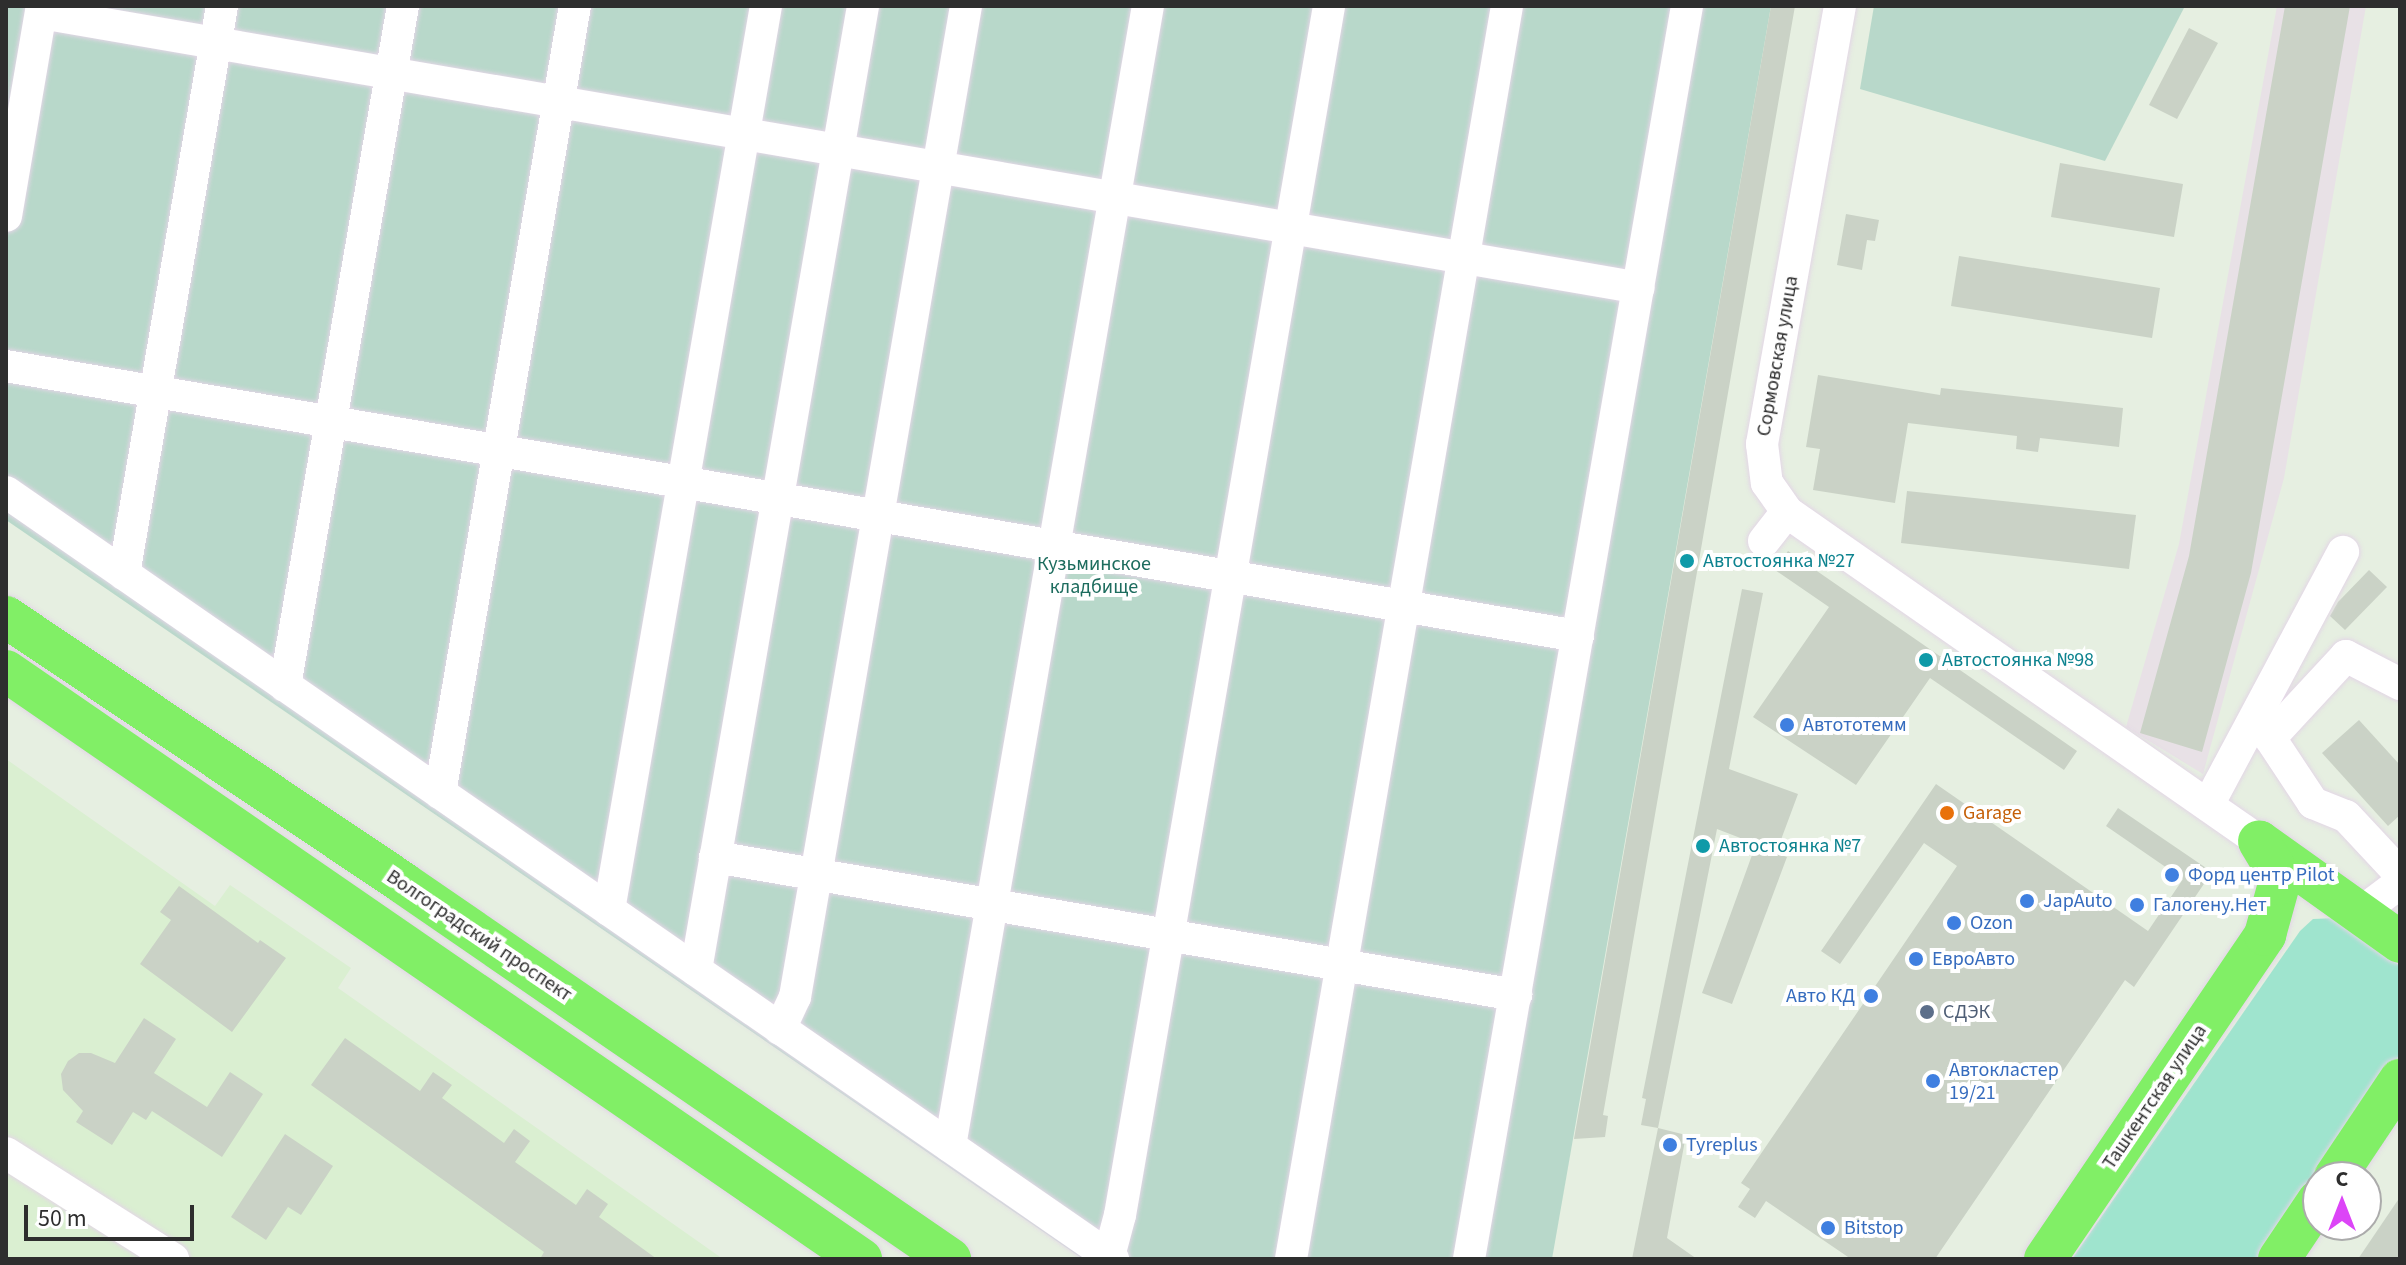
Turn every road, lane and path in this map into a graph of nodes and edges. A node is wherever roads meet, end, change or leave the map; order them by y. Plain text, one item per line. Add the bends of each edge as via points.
1 (222, 6) edge
2 (403, 6) edge
3 (575, 6) edge
4 (766, 6) edge
5 (863, 6) edge
6 (966, 6) edge
7 (1148, 6) edge
8 (1329, 6) edge
9 (1507, 6) edge
10 (1687, 6) edge
11 (1840, 6) edge
12 (42, 10) edge
13 (215, 43) junction
14 (391, 73) junction
15 (559, 102) junction
16 (744, 134) junction
17 (837, 150) junction
18 (938, 167) junction
19 (1115, 198) junction
20 (6, 216) edge
21 (1290, 228) junction
22 (1464, 258) junction
23 (1639, 288) junction
24 (6, 366) edge
25 (155, 391) junction
26 (331, 421) junction
27 (499, 450) junction
28 (684, 482) junction
29 (6, 492) edge
30 (777, 498) junction
31 (1787, 512) junction
32 (878, 515) junction
33 (1764, 541) dead end
34 (1055, 546) junction
35 (2343, 552) dead end
36 (124, 574) junction
37 (1230, 576) junction
38 (6, 590) edge
39 (1403, 606) junction
40 (6, 617) edge
41 (2302, 630) junction
42 (1578, 636) junction
43 (2346, 656) junction
44 (77, 665) junction
45 (6, 671) edge
46 (2400, 684) edge
47 (285, 686) junction
48 (440, 793) junction
49 (2208, 805) junction
50 (2259, 841) junction
51 (715, 857) junction
52 (816, 874) junction
53 (2400, 874) edge
54 (2400, 883) edge
55 (993, 905) junction
56 (609, 910) junction
57 (2360, 913) junction
58 (1168, 935) junction
59 (2265, 935) junction
60 (2400, 942) edge
61 (1342, 965) junction
62 (696, 970) junction
63 (1516, 995) junction
64 (780, 1029) junction
65 (2398, 1090) edge
66 (950, 1146) junction
67 (6, 1154) edge
68 (2347, 1161) edge
69 (2302, 1225) edge
70 (1111, 1258) edge
71 (173, 1259) edge
72 (861, 1259) edge
73 (950, 1259) edge
74 (1291, 1259) edge
75 (1469, 1259) edge
76 (2045, 1259) edge
77 (2279, 1259) edge

1 - 13 street
2 - 14 street
3 - 15 street
4 - 16 street
5 - 17 street
6 - 18 street
7 - 19 street
8 - 21 street
9 - 22 street
10 - 23 street
11 - 31 street, Сормовская улица via 1762,444 1767,483
12 - 13 street
12 - 20 street
13 - 14 street
13 - 25 street
14 - 15 street
14 - 26 street
15 - 16 street
15 - 27 street
16 - 17 street
16 - 28 street
17 - 18 street
17 - 30 street
18 - 19 street
18 - 32 street
19 - 21 street
19 - 34 street
21 - 22 street
21 - 37 street
22 - 23 street
22 - 39 street
23 - 42 street
24 - 25 street
25 - 26 street
25 - 36 street
26 - 27 street
26 - 47 street
27 - 28 street
27 - 48 street
28 - 30 street
28 - 56 street
29 - 36 street
30 - 32 street
30 - 51 street
31 - 33 street
31 - 49 street, Сормовская улица via 2164,762
32 - 34 street
32 - 52 street
34 - 37 street
34 - 55 street
35 - 41 street
36 - 47 street
37 - 39 street
37 - 58 street
38 - 44 main road
39 - 42 street
39 - 61 street
40 - 44 main road, Волгоградский проспект
41 - 43 street
41 - 49 street
42 - 63 street
43 - 46 street
43 - 53 street via 2270,738 2313,803 2346,816
44 - 73 main road, Волгоградский проспект
45 - 72 main road
47 - 48 street
48 - 56 street
49 - 50 street, Сормовская улица
50 - 57 main road
50 - 59 main road, Ташкентская улица via 2279,884
51 - 52 street
51 - 62 street
52 - 55 street
52 - 64 street via 795,997
54 - 57 street
55 - 58 street
55 - 66 street
56 - 62 street
57 - 59 main road, Ташкентская улица via 2316,909
57 - 60 main road
58 - 61 street
58 - 70 street
59 - 76 main road, Ташкентская улица
61 - 63 street
61 - 74 street
62 - 64 street
63 - 75 street
64 - 66 street
65 - 68 main road
66 - 70 street
67 - 71 street
69 - 77 main road

